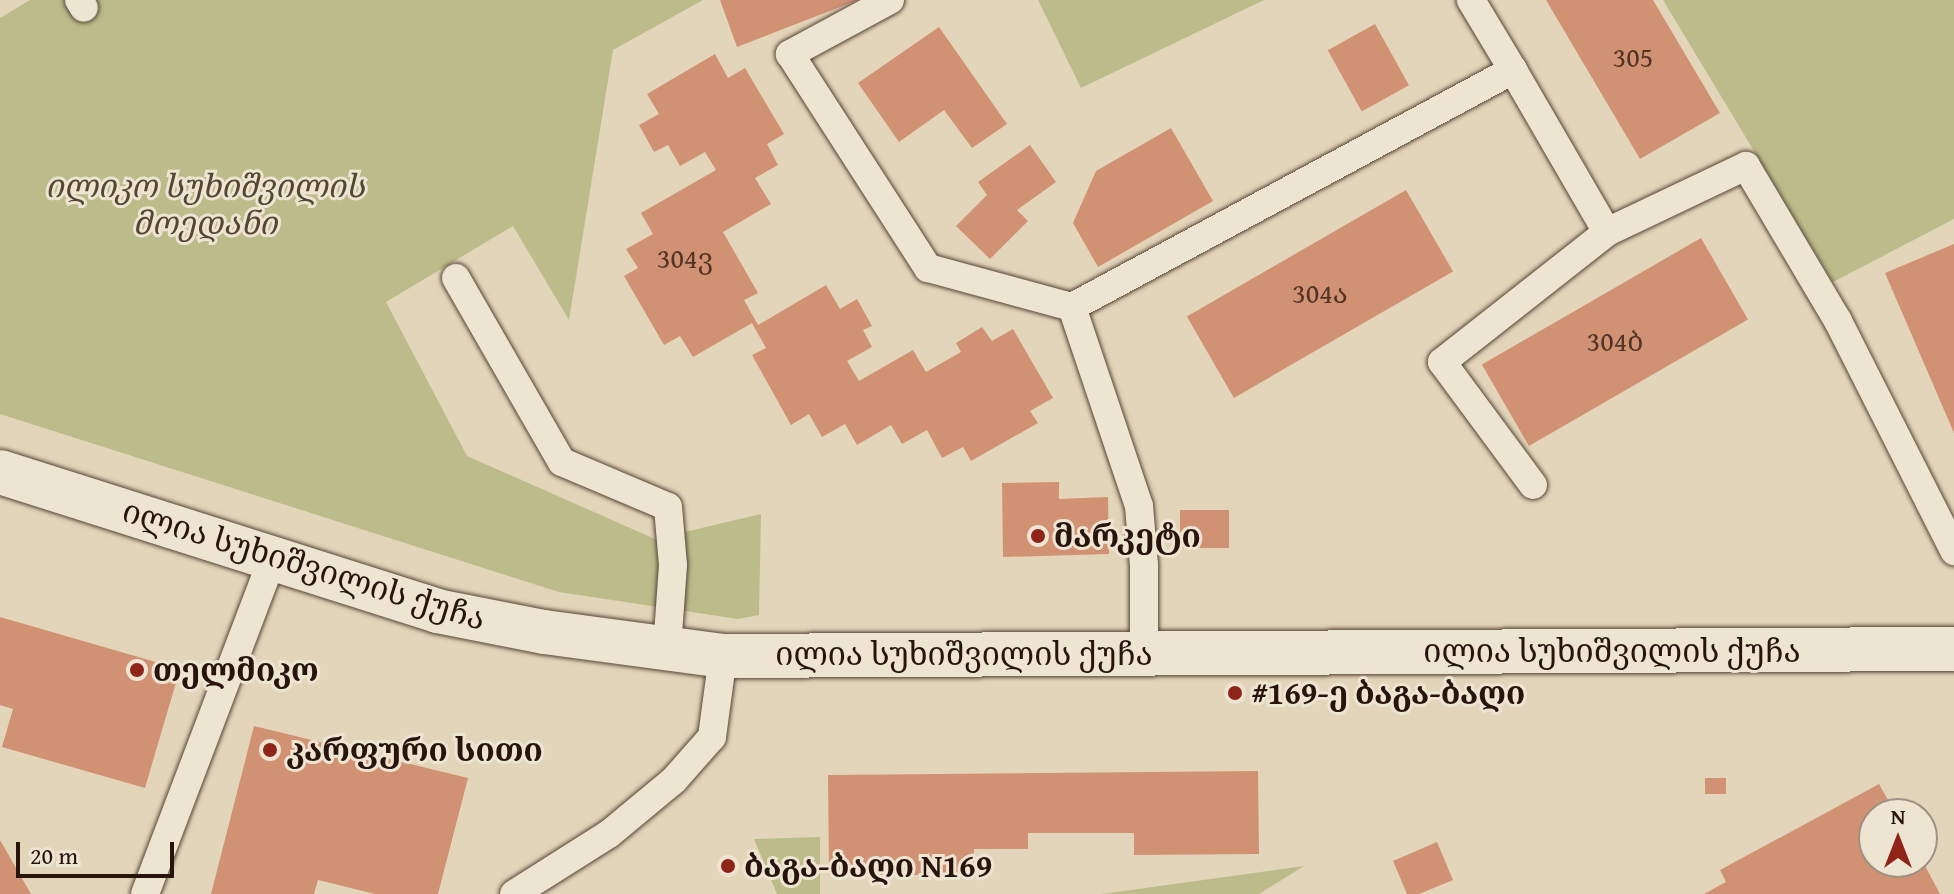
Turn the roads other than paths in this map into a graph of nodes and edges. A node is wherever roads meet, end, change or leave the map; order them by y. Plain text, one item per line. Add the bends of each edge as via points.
1 (890, 0) edge
2 (1471, 0) edge
3 (1513, 70) junction
4 (1607, 232) junction
5 (456, 278) dead end
6 (1072, 307) junction
7 (0, 472) edge
8 (1533, 485) dead end
9 (1954, 551) edge
10 (272, 560) junction
11 (667, 649) junction
12 (1954, 649) edge
13 (1144, 653) junction
14 (723, 656) junction
15 (145, 894) edge
16 (514, 894) edge

1 - 6 lane via 790,54 928,268
2 - 3 lane
3 - 4 lane
3 - 6 lane
4 - 8 lane via 1442,362
4 - 9 lane via 1746,166 1838,321
5 - 11 lane via 562,462 668,507 673,565
6 - 13 lane via 1139,506
7 - 10 street, ილია სუხიშვილის ქუჩა
10 - 11 street, ილია სუხიშვილის ქუჩა via 437,611
10 - 15 lane
11 - 14 street, ილია სუხიშვილის ქუჩა
12 - 13 street, ილია სუხიშვილის ქუჩა
13 - 14 street, ილია სუხიშვილის ქუჩა
14 - 16 lane via 712,737 674,780 609,834

